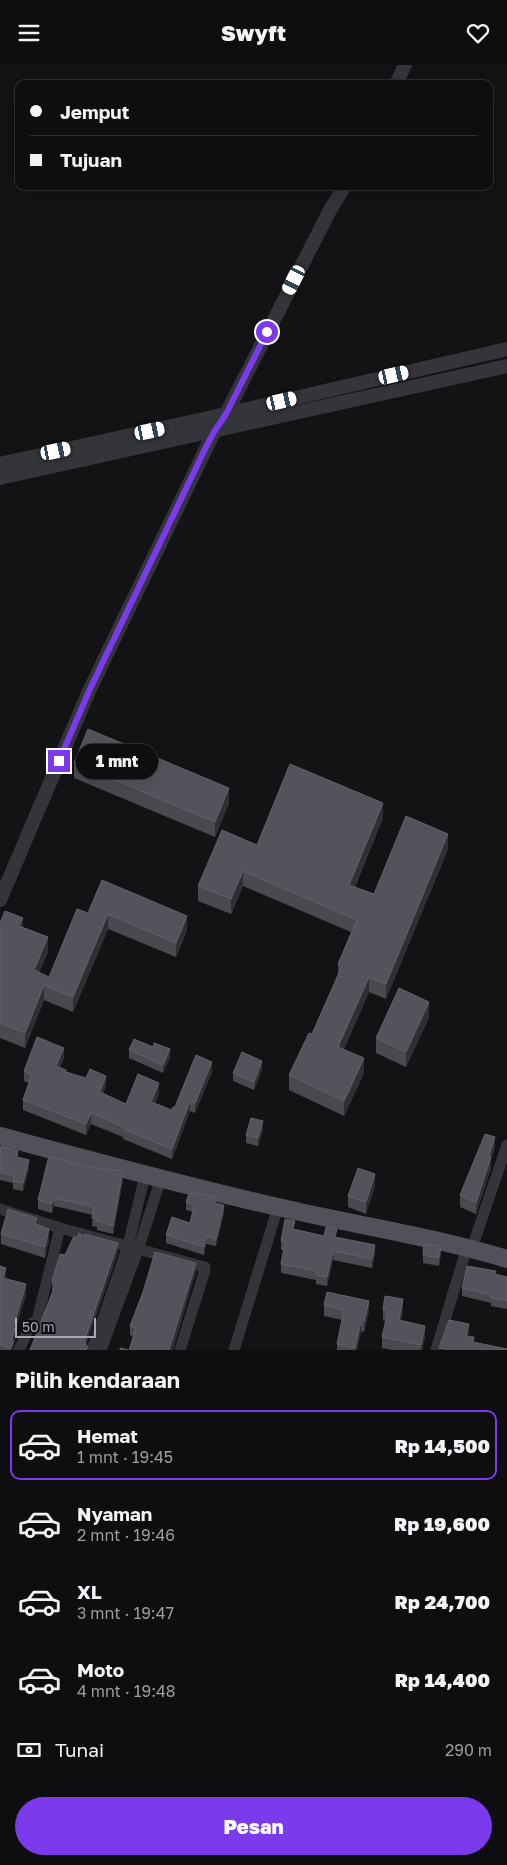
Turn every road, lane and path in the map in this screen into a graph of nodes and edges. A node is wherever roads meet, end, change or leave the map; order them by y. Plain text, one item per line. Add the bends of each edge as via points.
1 (405, 65) edge
2 (398, 80) edge
3 (342, 190) edge
4 (507, 349) edge
5 (507, 366) edge
6 (226, 414) junction
7 (214, 432) junction
8 (0, 464) edge
9 (0, 478) edge
10 (0, 901) edge
11 (0, 1136) edge
12 (507, 1145) edge
13 (153, 1177) junction
14 (278, 1207) junction
15 (0, 1209) edge
16 (60, 1228) junction
17 (133, 1248) junction
18 (469, 1248) junction
19 (507, 1259) edge
20 (19, 1350) edge
21 (92, 1350) edge
22 (101, 1350) edge
23 (180, 1350) edge
24 (234, 1350) edge
25 (436, 1350) edge

1 - 2 street
3 - 6 street
4 - 6 street
5 - 7 street
6 - 7 street
6 - 8 street
7 - 9 street
7 - 10 street via 89,691
11 - 13 main road
12 - 18 street
13 - 14 main road
13 - 17 street
14 - 18 main road
14 - 24 street
15 - 16 street
16 - 17 street
16 - 20 street via 37,1320 31,1324
17 - 21 street
17 - 22 street
17 - 23 street via 205,1269
18 - 19 main road
18 - 25 street

